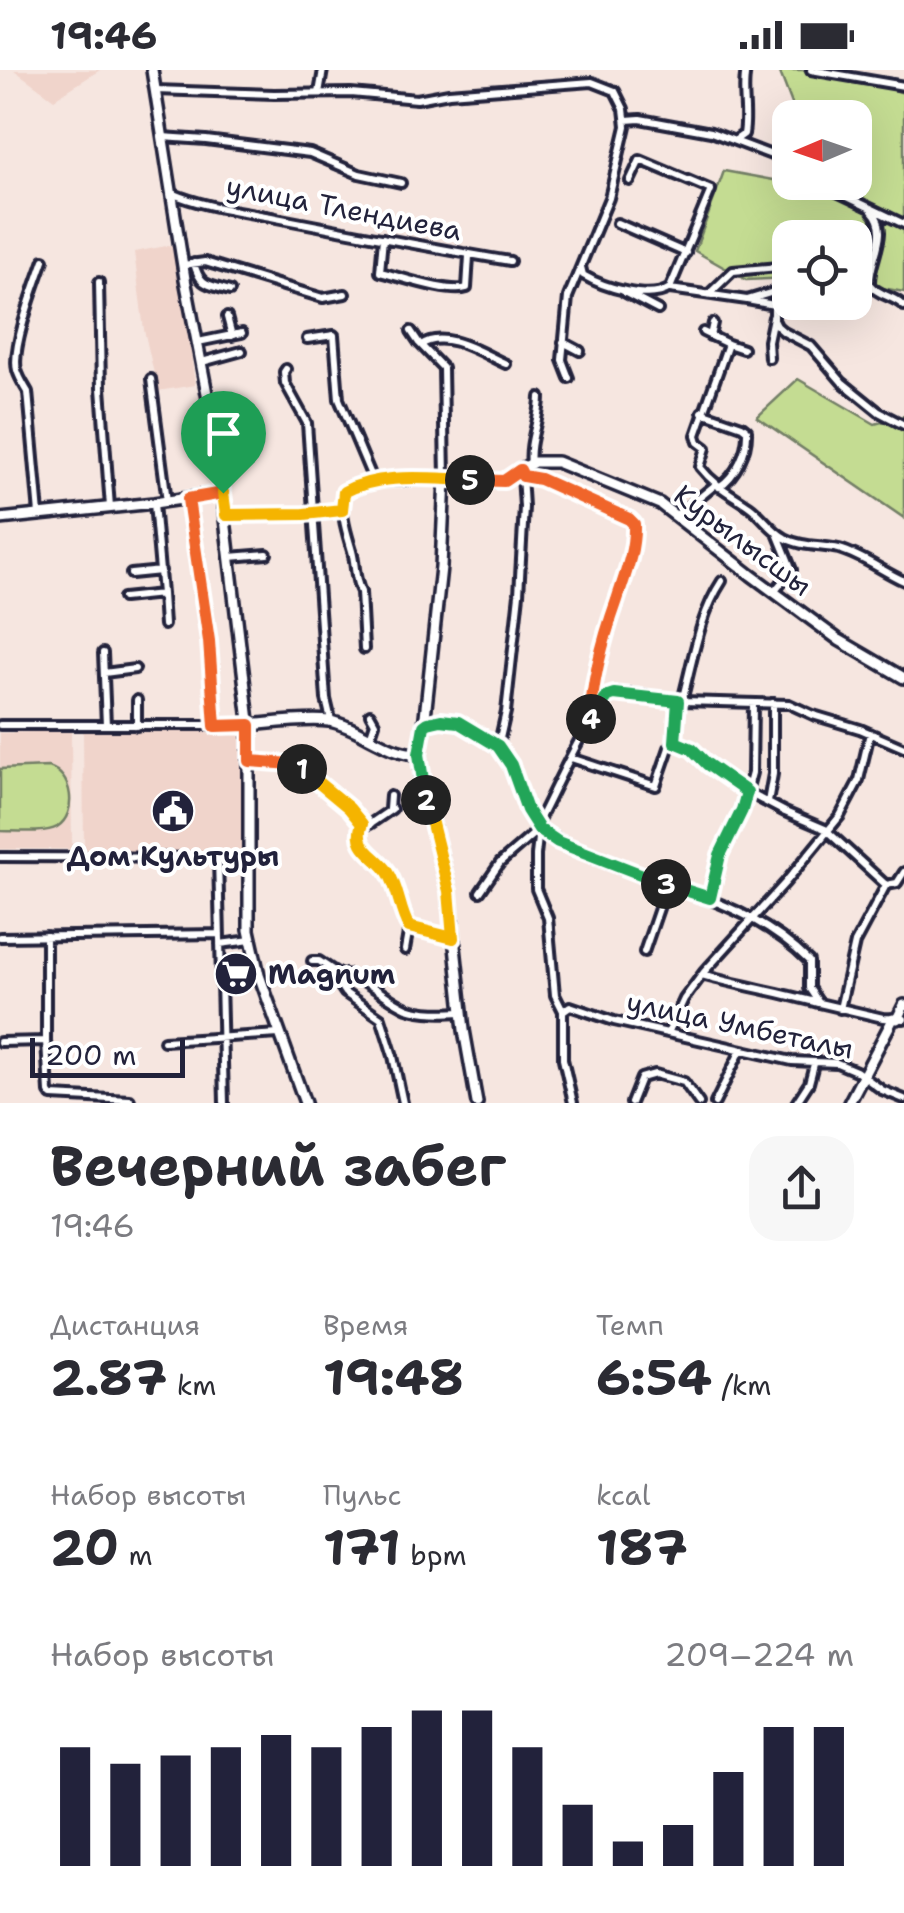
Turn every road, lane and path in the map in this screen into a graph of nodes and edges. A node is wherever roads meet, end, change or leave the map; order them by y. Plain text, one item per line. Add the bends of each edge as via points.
1 (152, 70) edge
2 (323, 70) edge
3 (746, 70) edge
4 (811, 70) edge
5 (904, 86) edge
6 (154, 90) junction
7 (319, 92) junction
8 (626, 120) junction
9 (162, 138) junction
10 (736, 140) junction
11 (772, 155) edge
12 (630, 182) dead end
13 (401, 183) dead end
14 (171, 193) junction
15 (851, 200) edge
16 (872, 211) junction
17 (617, 222) dead end
18 (904, 224) edge
19 (383, 238) junction
20 (686, 253) junction
21 (470, 256) junction
22 (44, 260) dead end
23 (510, 261) dead end
24 (188, 264) junction
25 (580, 266) junction
26 (772, 268) edge
27 (100, 282) dead end
28 (618, 289) junction
29 (669, 289) junction
30 (230, 292) dead end
31 (772, 292) edge
32 (345, 294) dead end
33 (709, 294) junction
34 (748, 300) junction
35 (772, 304) edge
36 (904, 306) edge
37 (658, 310) dead end
38 (227, 317) dead end
39 (773, 320) edge
40 (775, 320) edge
41 (713, 322) dead end
42 (411, 330) dead end
43 (307, 340) dead end
44 (198, 342) junction
45 (563, 342) junction
46 (728, 344) junction
47 (421, 345) junction
48 (743, 349) dead end
49 (242, 351) dead end
50 (580, 351) dead end
51 (769, 358) dead end
52 (202, 362) junction
53 (506, 364) dead end
54 (286, 369) dead end
55 (569, 378) dead end
56 (152, 379) dead end
57 (540, 397) dead end
58 (702, 412) junction
59 (904, 426) edge
60 (531, 464) junction
61 (520, 473) junction
62 (445, 478) junction
63 (374, 482) junction
64 (717, 486) junction
65 (223, 493) junction
66 (188, 499) junction
67 (166, 501) junction
68 (154, 503) junction
69 (110, 507) junction
70 (342, 510) junction
71 (312, 513) junction
72 (38, 514) junction
73 (226, 515) junction
74 (675, 515) junction
75 (0, 518) edge
76 (776, 531) junction
77 (268, 554) dead end
78 (230, 557) junction
79 (161, 572) junction
80 (131, 574) dead end
81 (722, 581) dead end
82 (904, 581) edge
83 (774, 592) junction
84 (162, 594) junction
85 (123, 598) dead end
86 (164, 626) dead end
87 (364, 649) dead end
88 (103, 653) dead end
89 (135, 669) dead end
90 (104, 673) junction
91 (904, 678) edge
92 (137, 700) dead end
93 (680, 701) junction
94 (772, 703) junction
95 (753, 704) junction
96 (370, 714) dead end
97 (332, 722) junction
98 (590, 722) junction
99 (250, 725) junction
100 (0, 726) edge
101 (106, 726) junction
102 (137, 726) junction
103 (215, 726) junction
104 (424, 726) junction
105 (870, 733) junction
106 (370, 739) junction
107 (675, 742) junction
108 (498, 746) junction
109 (904, 748) edge
110 (419, 754) junction
111 (570, 758) junction
112 (250, 761) junction
113 (747, 792) junction
114 (390, 796) dead end
115 (768, 802) junction
116 (362, 824) junction
117 (538, 827) junction
118 (829, 832) junction
119 (0, 857) edge
120 (218, 857) junction
121 (249, 858) junction
122 (904, 872) edge
123 (667, 885) junction
124 (886, 885) junction
125 (480, 892) dead end
126 (710, 898) junction
127 (754, 918) junction
128 (409, 927) junction
129 (220, 934) junction
130 (46, 936) junction
131 (0, 937) edge
132 (453, 938) junction
133 (250, 940) junction
134 (220, 944) junction
135 (405, 950) dead end
136 (644, 952) dead end
137 (312, 961) dead end
138 (336, 973) junction
139 (702, 976) junction
140 (819, 1003) junction
141 (904, 1005) edge
142 (840, 1008) junction
143 (564, 1011) junction
144 (462, 1012) junction
145 (898, 1019) edge
146 (668, 1033) junction
147 (279, 1034) junction
148 (223, 1036) junction
149 (46, 1041) junction
150 (164, 1041) dead end
151 (0, 1042) edge
152 (740, 1050) junction
153 (814, 1064) junction
154 (863, 1076) junction
155 (904, 1100) edge
156 (130, 1103) edge
157 (224, 1103) edge
158 (304, 1103) edge
159 (403, 1103) edge
160 (476, 1103) edge
161 (572, 1103) edge
162 (631, 1103) edge
163 (699, 1103) edge
164 (715, 1103) edge
165 (796, 1103) edge
166 (849, 1103) edge

1 - 6 street
2 - 7 street
3 - 10 street via 744,134
4 - 5 street
6 - 7 street
6 - 9 street
7 - 8 street via 417,100 592,82 615,91
8 - 10 street
8 - 25 street via 609,198
9 - 13 street via 310,153
9 - 14 street
10 - 11 street
12 - 20 street via 640,160 711,190
14 - 19 street, улица Тлендиева
14 - 24 street
15 - 16 street
16 - 18 street
16 - 36 street via 880,233 870,285
17 - 20 street
19 - 21 street, улица Тлендиева
19 - 21 street via 380,272 446,288 467,288
20 - 29 street
21 - 23 street, улица Тлендиева
22 - 72 street via 16,357 28,392
24 - 30 street via 202,282
24 - 32 street via 205,262 322,298
24 - 44 street
25 - 28 street via 583,275
25 - 45 street
26 - 33 street via 733,271
27 - 69 street
28 - 29 street
28 - 37 street
29 - 33 street
31 - 34 street
33 - 34 street
34 - 35 street
38 - 44 street via 238,336
39 - 51 street
40 - 59 street via 878,412
41 - 46 street via 706,334
42 - 47 street
43 - 63 street via 334,335 339,399
44 - 52 street
45 - 50 street
45 - 55 street
46 - 48 street
46 - 58 street
47 - 53 street via 441,339
47 - 62 street via 443,368
49 - 52 street
52 - 65 street
54 - 71 street via 307,422
56 - 67 street
57 - 60 street
58 - 64 street via 696,435 706,448 700,467
58 - 64 street via 747,430 743,455 728,481
60 - 61 street
60 - 74 street, Курылысшы via 557,462
61 - 62 street via 504,481
61 - 98 street via 634,524 629,568 592,686
61 - 108 street via 518,608
62 - 63 street
62 - 104 street
63 - 70 street via 344,492
64 - 74 street
64 - 76 street
65 - 66 street
65 - 73 street
66 - 67 street
66 - 103 street
67 - 68 street
68 - 69 street
68 - 79 street
69 - 72 street
70 - 71 street
70 - 87 street via 363,608
71 - 73 street
71 - 97 street
72 - 75 street
73 - 78 street
74 - 83 street, Курылысшы
76 - 82 street via 798,543 854,554
76 - 83 street via 792,570
77 - 78 street
78 - 99 street
79 - 80 street
79 - 84 street
81 - 93 street via 704,617
83 - 91 street, Курылысшы
84 - 85 street
84 - 86 street
88 - 90 street
89 - 90 street
90 - 101 street
92 - 102 street
93 - 95 street
93 - 98 street via 614,694
93 - 107 street
94 - 95 street
94 - 105 street
94 - 115 street
95 - 113 street
96 - 106 street
97 - 99 street
97 - 106 street
98 - 111 street
99 - 103 street
99 - 112 street
100 - 101 street
101 - 102 street
102 - 103 street
104 - 108 street via 458,722
104 - 110 street
105 - 109 street
105 - 118 street via 859,780
106 - 110 street
107 - 111 street via 656,786
107 - 113 street
108 - 117 street
110 - 132 street
111 - 117 street
112 - 116 street via 308,772
112 - 121 street
113 - 115 street
113 - 126 street
114 - 116 street via 391,809
115 - 118 street
116 - 128 street via 360,840 389,873
117 - 123 street via 558,842
117 - 125 street
117 - 143 street via 536,889 548,918 555,995
118 - 124 street
118 - 127 street
119 - 120 street
120 - 121 street
120 - 129 street
121 - 133 street
122 - 124 street
123 - 126 street
123 - 136 street
124 - 142 street via 855,943
126 - 127 street
127 - 139 street
127 - 140 street via 809,961 809,988
128 - 132 street
128 - 135 street
129 - 130 street
129 - 134 street
130 - 131 street
130 - 149 street
132 - 144 street
133 - 134 street
133 - 147 street
134 - 148 street
137 - 138 street
138 - 144 street via 406,1007
138 - 159 street via 345,993 381,1018
139 - 140 street
139 - 146 street
140 - 142 street
141 - 145 street
142 - 145 street
143 - 146 street, улица Умбеталы via 570,1006
143 - 161 street via 562,1059
144 - 160 street
145 - 154 street
146 - 152 street, улица Умбеталы
147 - 148 street
147 - 158 street
148 - 150 street
148 - 157 street
149 - 151 street
149 - 156 street via 52,1096
152 - 153 street, улица Умбеталы
152 - 164 street
153 - 154 street, улица Умбеталы via 837,1064
153 - 165 street
154 - 155 street, улица Умбеталы
154 - 166 street
162 - 163 street via 641,1078 656,1074 684,1082

